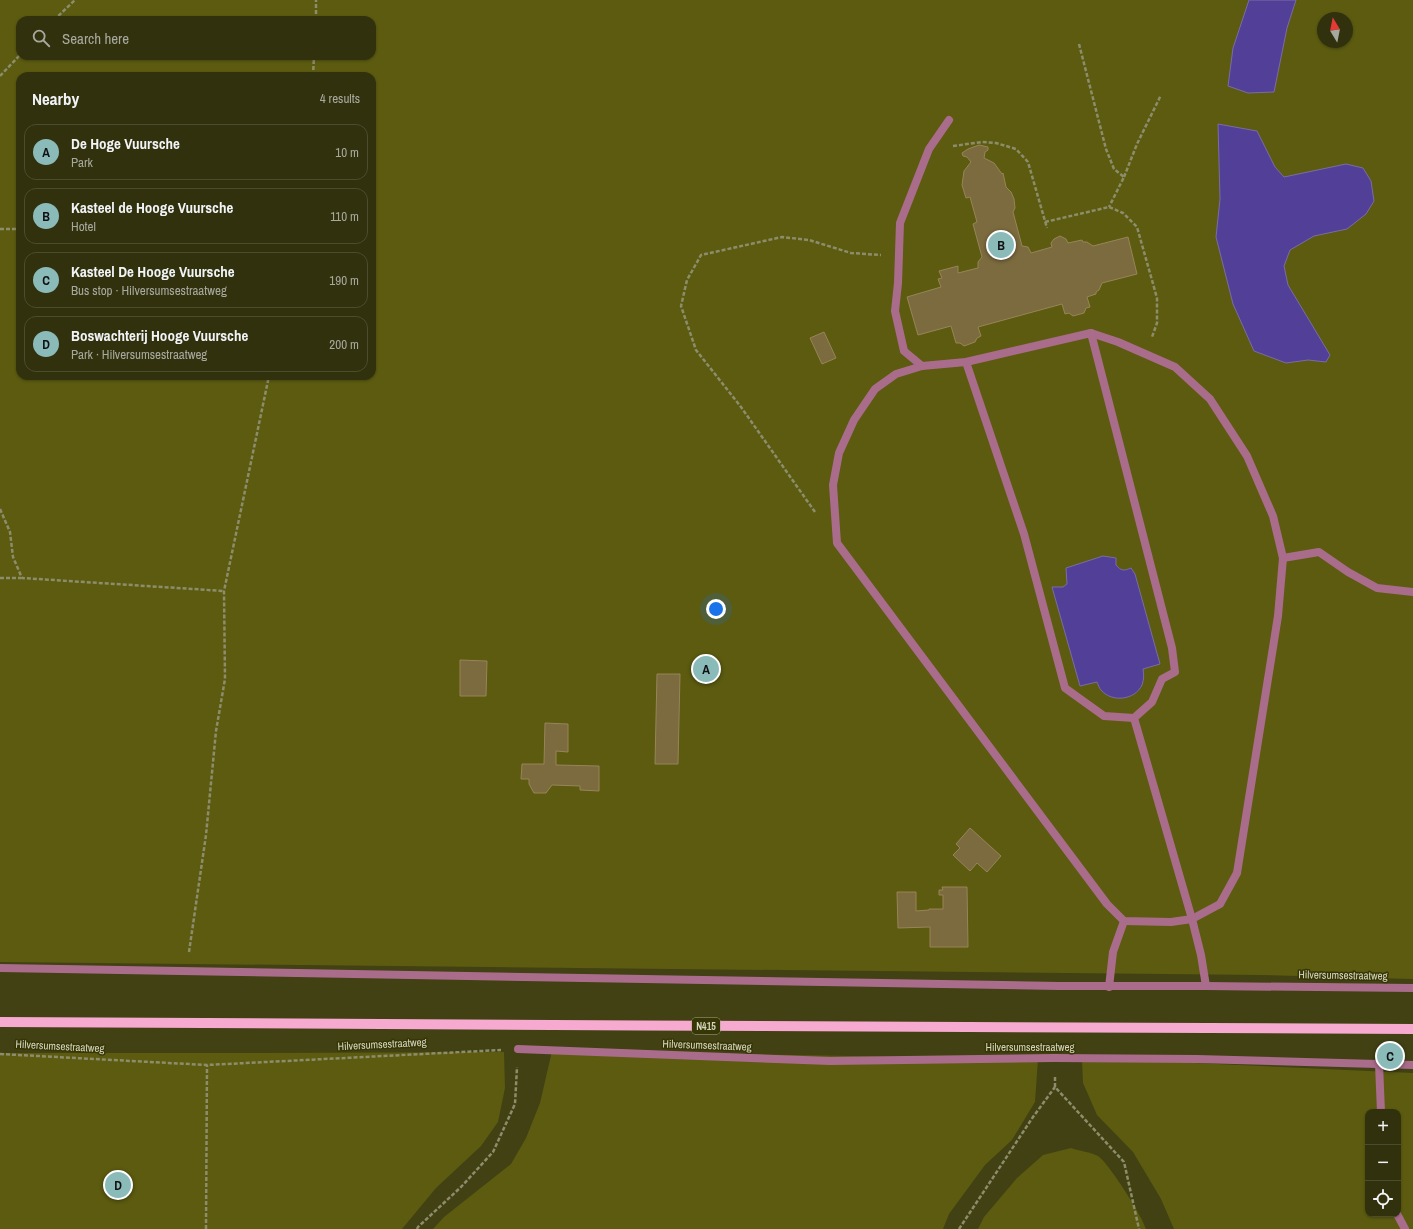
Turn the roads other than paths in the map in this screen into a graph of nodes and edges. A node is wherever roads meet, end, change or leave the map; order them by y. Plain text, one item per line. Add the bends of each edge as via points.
1 (949, 120) dead end
2 (1091, 333) junction
3 (966, 362) junction
4 (922, 366) junction
5 (1283, 558) junction
6 (1413, 592) edge
7 (1134, 718) junction
8 (1192, 918) junction
9 (1124, 921) junction
10 (0, 968) edge
11 (1109, 986) junction
12 (1206, 986) junction
13 (1413, 988) edge
14 (0, 1022) edge
15 (1413, 1029) edge
16 (518, 1049) road end
17 (1379, 1064) junction
18 (1413, 1065) edge
19 (1381, 1109) edge
20 (1399, 1217) edge
21 (1405, 1229) edge

1 - 4 street via 929,149 900,223 895,311 904,351
2 - 3 street
2 - 5 street via 1174,367 1210,399 1247,456 1273,516
2 - 7 street via 1172,648 1175,672 1162,679 1152,702
3 - 4 street
3 - 7 street via 1024,534 1065,688 1104,716
4 - 9 street via 896,374 875,389 854,420 838,453 833,485 837,543 1107,904
5 - 6 street via 1319,552 1377,588
5 - 8 street via 1278,616 1237,873 1220,904
7 - 8 street
8 - 9 street via 1171,922
8 - 12 street
9 - 11 street via 1113,952
10 - 11 street, Hilversumsestraatweg
11 - 12 street, Hilversumsestraatweg
12 - 13 street, Hilversumsestraatweg
14 - 15 main road, Hilversumsestraatweg / N415
16 - 17 street, Hilversumsestraatweg via 830,1061 1053,1058
17 - 18 street, Hilversumsestraatweg
17 - 19 street
20 - 21 street

